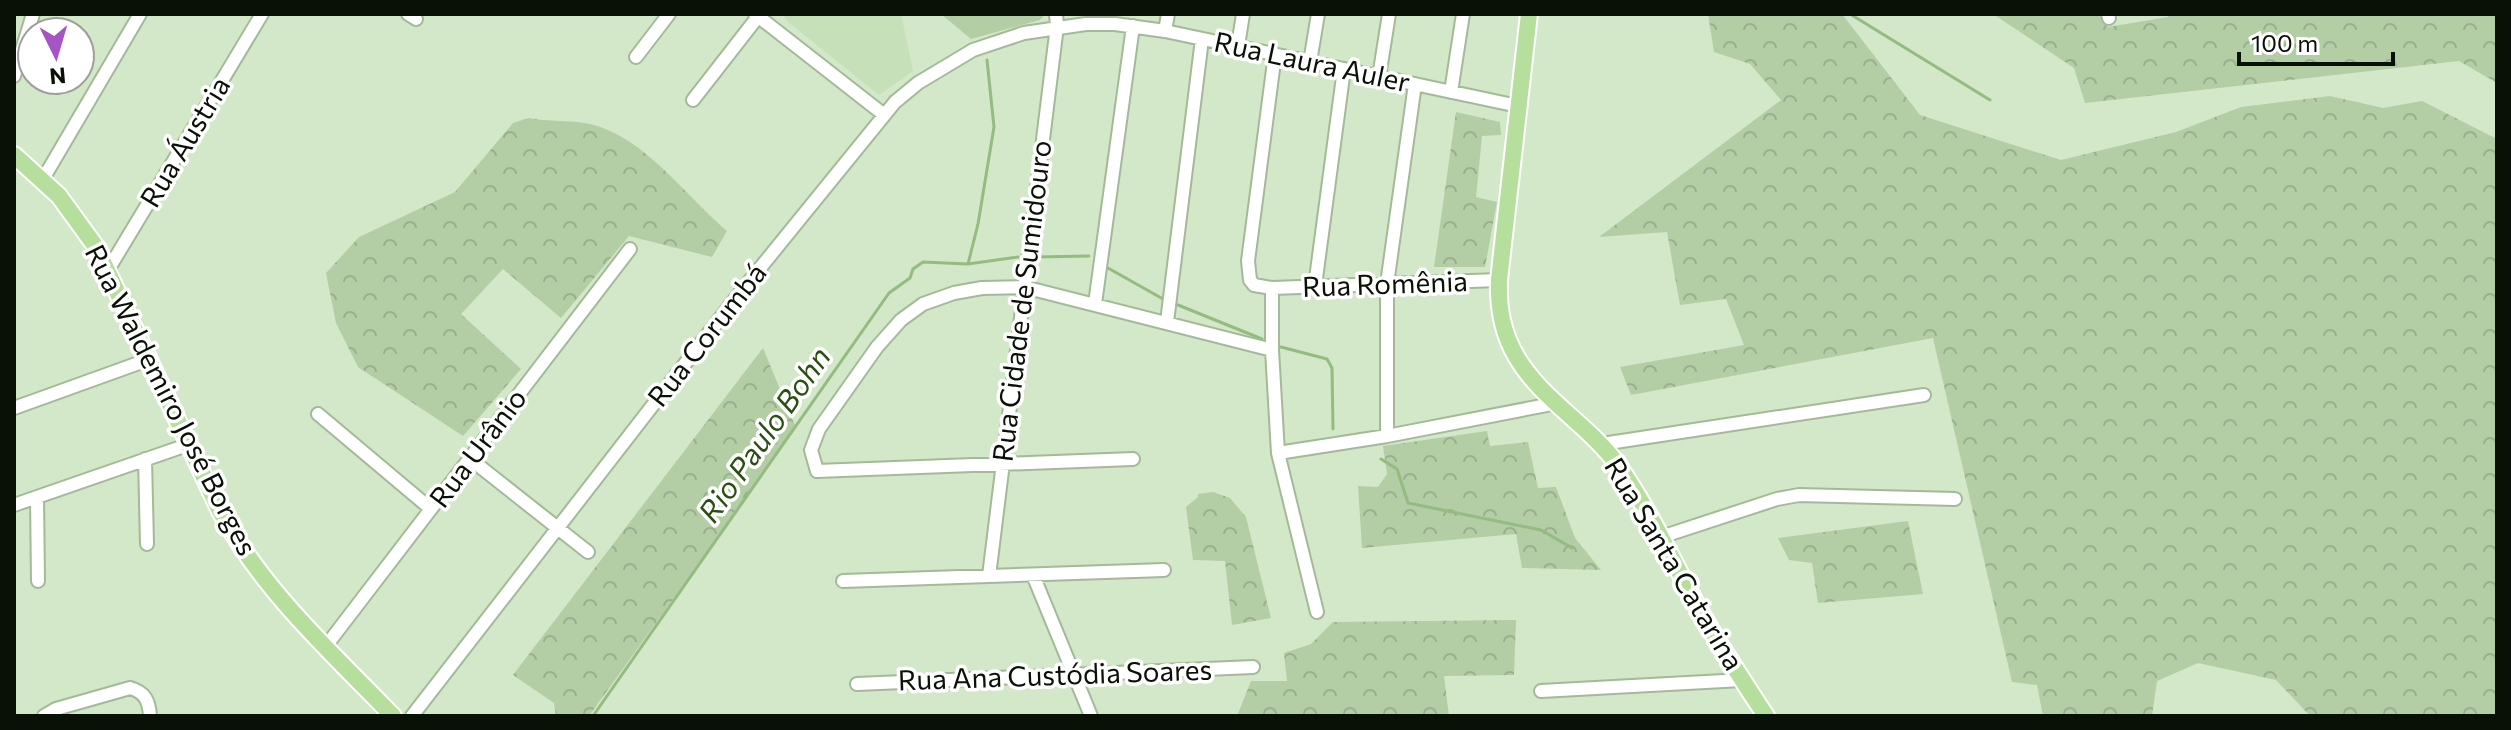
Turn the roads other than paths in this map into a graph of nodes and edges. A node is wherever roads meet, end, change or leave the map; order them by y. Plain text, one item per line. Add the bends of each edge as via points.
1 (33, 14) edge
2 (140, 14) edge
3 (262, 14) edge
4 (669, 14) edge
5 (1168, 14) edge
6 (1243, 14) edge
7 (1318, 14) edge
8 (1389, 14) edge
9 (1463, 14) edge
10 (1529, 14) edge
11 (758, 15) edge
12 (1057, 20) edge
13 (1133, 26) junction
14 (1165, 31) junction
15 (1202, 39) junction
16 (1238, 46) junction
17 (1275, 54) junction
18 (636, 57) dead end
19 (1310, 62) junction
20 (1344, 69) junction
21 (14, 76) edge
22 (1379, 77) junction
23 (1415, 84) junction
24 (1451, 92) junction
25 (693, 100) dead end
26 (1518, 106) junction
27 (883, 114) junction
28 (14, 155) edge
29 (43, 179) junction
30 (630, 249) dead end
31 (108, 270) junction
32 (1499, 280) junction
33 (1387, 284) junction
34 (1315, 286) junction
35 (1024, 287) junction
36 (1272, 288) junction
37 (1095, 304) junction
38 (1167, 322) junction
39 (1272, 350) junction
40 (150, 359) junction
41 (1924, 395) dead end
42 (1557, 403) junction
43 (14, 408) edge
44 (318, 414) dead end
45 (1387, 436) junction
46 (190, 444) junction
47 (1602, 444) junction
48 (1278, 453) junction
49 (469, 458) junction
50 (145, 459) junction
51 (1133, 459) dead end
52 (1001, 464) junction
53 (37, 497) junction
54 (1955, 499) dead end
55 (14, 505) edge
56 (431, 509) junction
57 (557, 527) junction
58 (1661, 537) junction
59 (147, 544) dead end
60 (588, 552) dead end
61 (1164, 570) dead end
62 (1033, 575) junction
63 (989, 576) junction
64 (38, 581) dead end
65 (843, 581) dead end
66 (1317, 612) dead end
67 (326, 646) junction
68 (1253, 667) dead end
69 (1073, 674) junction
70 (1742, 680) junction
71 (857, 684) dead end
72 (1541, 691) dead end
73 (44, 716) edge
74 (150, 716) edge
75 (393, 716) edge
76 (412, 716) edge
77 (1091, 716) edge
78 (1766, 716) edge

1 - 21 street
2 - 29 street
3 - 31 street, Rua Áustria
4 - 18 street
5 - 14 street
6 - 16 street
7 - 19 street
8 - 22 street
9 - 24 street
10 - 26 main road, Rua Santa Catarina
11 - 25 street
11 - 27 street
12 - 13 street, Rua Laura Auler
12 - 27 street, Rua Corumbá via 973,50 918,83
12 - 35 street, Rua Cidade de Sumidouro
13 - 14 street, Rua Laura Auler
13 - 37 street
14 - 15 street, Rua Laura Auler
15 - 16 street, Rua Laura Auler
15 - 38 street
16 - 17 street, Rua Laura Auler
17 - 19 street, Rua Laura Auler
17 - 36 street via 1248,261 1254,285
19 - 20 street, Rua Laura Auler
20 - 22 street, Rua Laura Auler
20 - 34 street
22 - 23 street, Rua Laura Auler
23 - 24 street, Rua Laura Auler
23 - 33 street
24 - 26 street, Rua Laura Auler
26 - 32 main road, Rua Santa Catarina
27 - 57 street, Rua Corumbá
28 - 29 main road, Rua Waldemiro José Borges
29 - 31 main road, Rua Waldemiro José Borges via 72,211
30 - 49 street, Rua Urânio
31 - 40 main road, Rua Waldemiro José Borges
32 - 33 street, Rua Romênia
32 - 42 main road, Rua Santa Catarina via 1501,320 1515,353
33 - 34 street, Rua Romênia
33 - 45 street
34 - 36 street, Rua Romênia
35 - 37 street
35 - 52 street, Rua Cidade de Sumidouro
35 - 52 street via 954,293 923,304 901,320 819,429 811,450 817,471
36 - 39 street
37 - 38 street
38 - 39 street
39 - 48 street
40 - 43 street
40 - 46 main road, Rua Waldemiro José Borges
41 - 47 street
42 - 45 street
42 - 47 main road, Rua Santa Catarina
44 - 56 street
45 - 48 street
46 - 50 street
46 - 67 main road, Rua Waldemiro José Borges via 244,552
47 - 58 main road, Rua Santa Catarina
48 - 66 street
49 - 56 street, Rua Urânio
49 - 57 street
50 - 53 street
50 - 59 street
51 - 52 street
52 - 63 street, Rua Cidade de Sumidouro
53 - 55 street
53 - 64 street
54 - 58 street via 1799,495
56 - 67 street, Rua Urânio
57 - 60 street
57 - 76 street, Rua Corumbá
58 - 70 main road, Rua Santa Catarina
61 - 62 street
62 - 63 street
62 - 69 street
63 - 65 street
67 - 75 main road, Rua Waldemiro José Borges
68 - 69 street, Rua Ana Custódia Soares
69 - 71 street, Rua Ana Custódia Soares
69 - 77 street
70 - 72 street
70 - 78 main road, Rua Santa Catarina
73 - 74 street via 119,689 140,690

